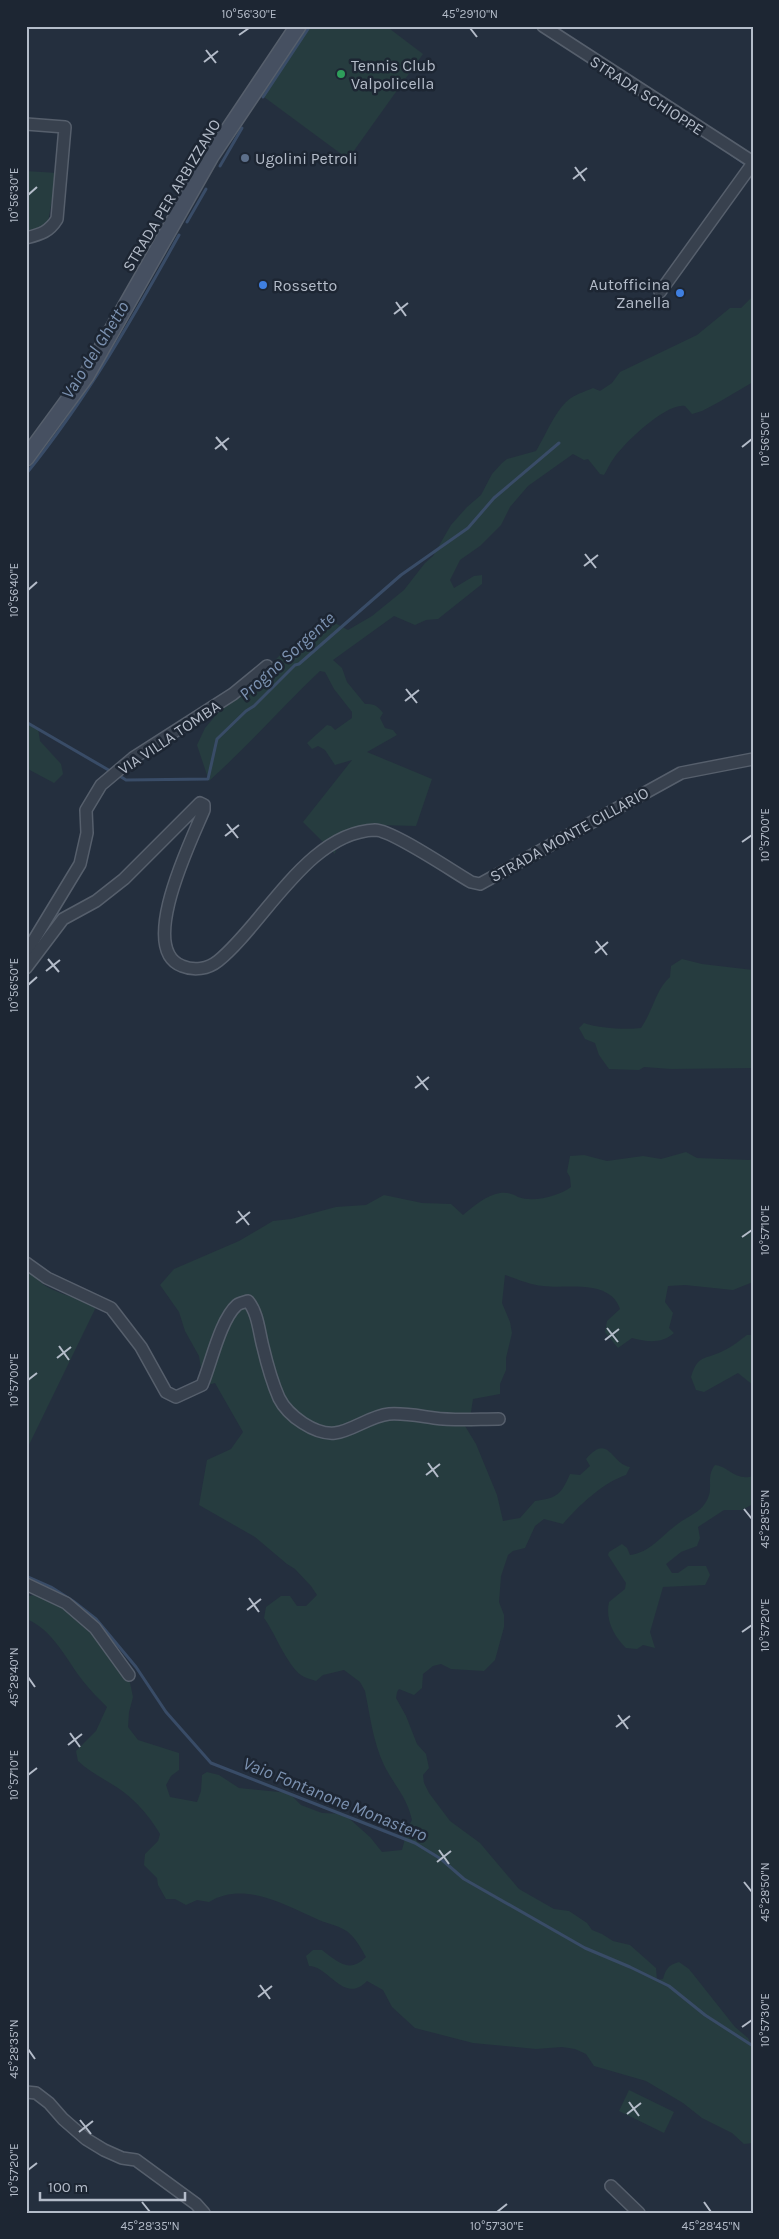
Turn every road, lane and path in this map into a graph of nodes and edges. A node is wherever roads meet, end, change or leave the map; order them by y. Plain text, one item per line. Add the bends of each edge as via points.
1 (298, 26) edge
2 (543, 26) edge
3 (26, 124) edge
4 (753, 163) edge
5 (26, 238) edge
6 (660, 292) dead end
7 (26, 458) edge
8 (267, 666) dead end
9 (753, 759) edge
10 (26, 953) edge
11 (26, 968) edge
12 (26, 1263) edge
13 (499, 1419) dead end
14 (26, 1584) edge
15 (130, 1675) dead end
16 (26, 2092) edge
17 (611, 2186) dead end
18 (204, 2213) edge
19 (639, 2213) edge

1 - 7 main road, STRADA PER ARBIZZANO via 212,156 86,376
2 - 4 street, STRADA SCHIOPPE
3 - 5 street via 65,127 57,219 51,229
4 - 6 street
8 - 10 street, VIA VILLA TOMBA via 233,694 133,758 101,786 86,810 87,833 80,864
9 - 11 street, STRADA MONTE CILLARIO via 681,773 480,884 471,882 391,834 373,830 338,840 300,870 222,958 200,969 178,965 169,955 164,932 169,897 204,810 204,804 200,803 124,879 96,901 63,919
12 - 13 street via 47,1278 110,1308 141,1346 166,1392 176,1397 202,1385 230,1316 238,1305 248,1301 253,1307 280,1400 304,1423 335,1433 388,1414
14 - 15 street via 66,1603 95,1628
16 - 18 street via 36,2093 49,2103 86,2139 122,2158 136,2160
17 - 19 street

